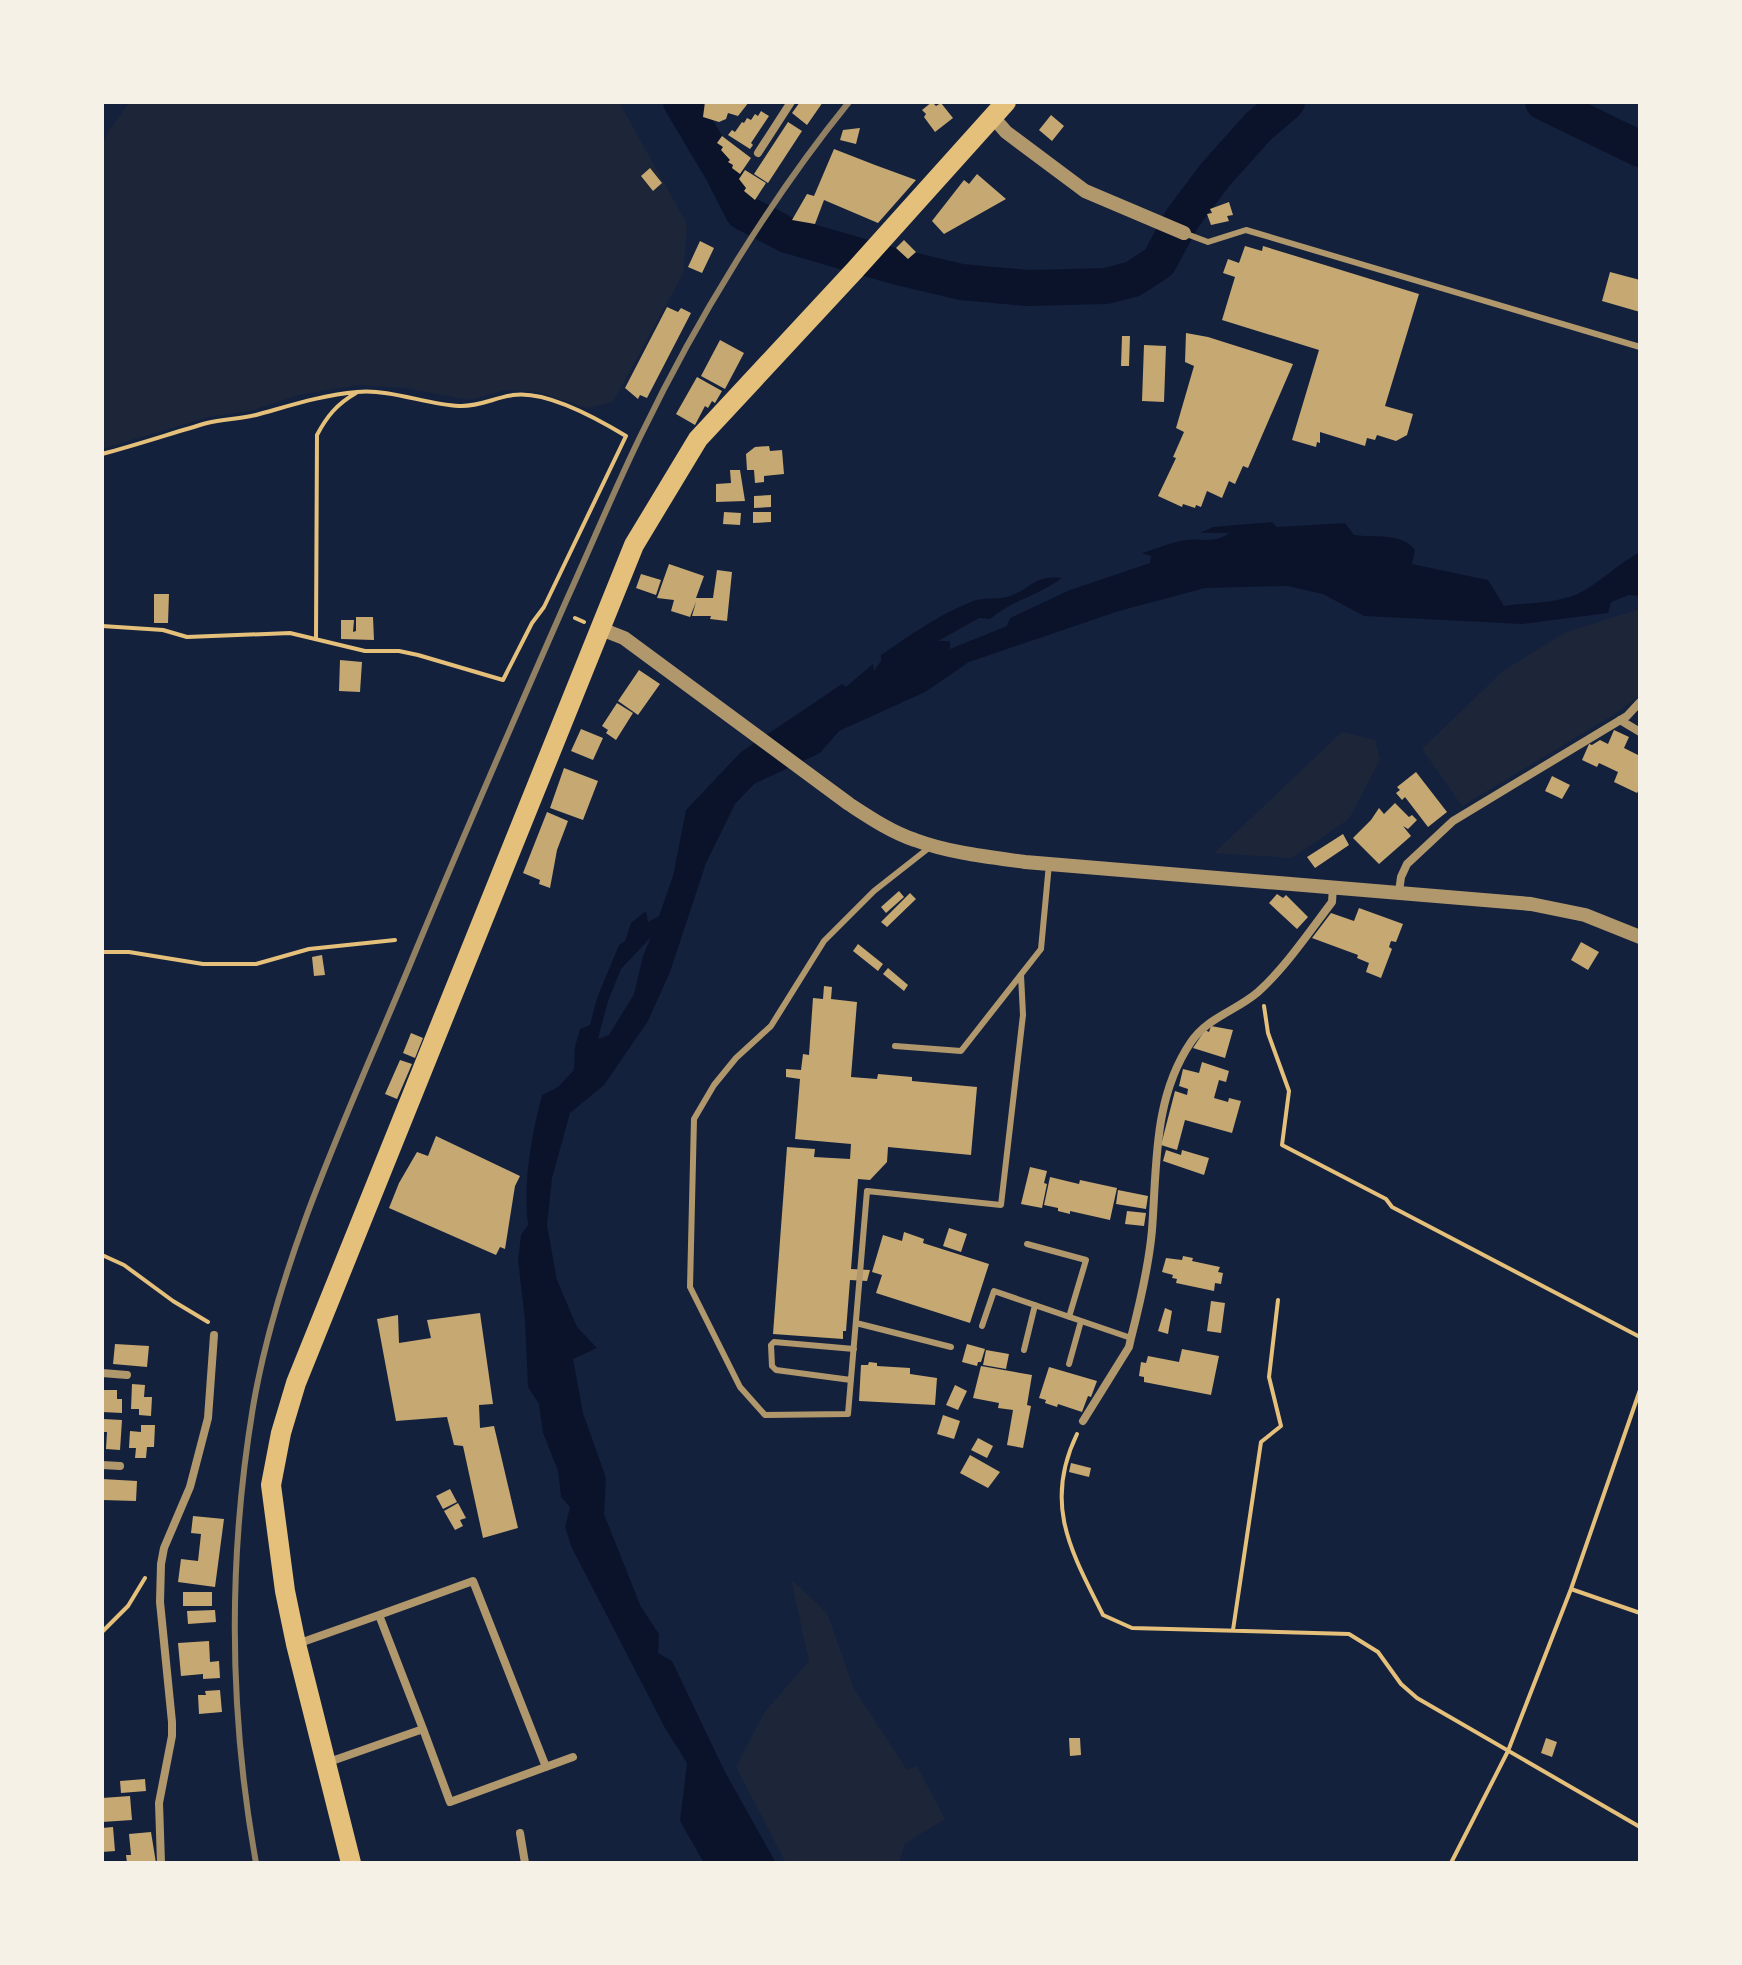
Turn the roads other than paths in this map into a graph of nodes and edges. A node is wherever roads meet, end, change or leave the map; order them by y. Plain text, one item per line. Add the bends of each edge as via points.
1 (791, 102) edge
2 (999, 110) edge
3 (758, 153) dead end
4 (1184, 233) joint
5 (1640, 347) edge
6 (601, 629) junction
7 (1640, 702) edge
8 (1620, 720) junction
9 (1640, 732) edge
10 (933, 845) junction
11 (1049, 864) junction
12 (1333, 887) junction
13 (1399, 892) junction
14 (1640, 937) edge
15 (1021, 975) junction
16 (895, 1046) dead end
17 (1027, 1244) dead end
18 (1035, 1305) junction
19 (1069, 1317) junction
20 (1081, 1321) junction
21 (856, 1323) junction
22 (982, 1326) dead end
23 (214, 1335) road end
24 (1131, 1338) junction
25 (951, 1347) dead end
26 (854, 1349) junction
27 (1024, 1350) dead end
28 (1069, 1364) dead end
29 (102, 1373) edge
30 (127, 1375) dead end
31 (851, 1380) junction
32 (1083, 1421) road end
33 (102, 1465) edge
34 (120, 1466) dead end
35 (379, 1615) junction
36 (296, 1644) junction
37 (423, 1729) junction
38 (573, 1757) dead end
39 (325, 1764) junction
40 (546, 1767) junction
41 (520, 1833) dead end
42 (161, 1863) edge
43 (351, 1863) edge
44 (525, 1863) edge

1 - 3 street
2 - 4 street via 1006,132 1085,191
2 - 6 highway via 698,439 634,545
4 - 5 lane via 1208,242 1246,230
6 - 10 street via 624,638 875,821
6 - 36 highway via 296,1383 271,1485
7 - 8 street
8 - 9 street
8 - 13 street via 1453,821 1407,864
10 - 11 street
10 - 31 lane via 874,891 824,941 771,1026 736,1058 694,1119 690,1287 740,1387 765,1415 848,1414
11 - 12 street
11 - 15 lane via 1041,949
12 - 13 street
12 - 24 street via 1332,902 1263,988 1204,1025 1174,1074 1160,1118 1152,1234
13 - 14 street via 1531,904 1585,915
15 - 16 lane via 961,1051
15 - 21 lane via 1023,1015 1001,1205 867,1191
17 - 19 lane via 1086,1260
18 - 19 lane
18 - 22 lane via 994,1291
18 - 27 lane
19 - 20 lane
20 - 24 lane
20 - 28 lane
21 - 25 lane
21 - 26 lane
23 - 42 street via 208,1418 190,1487 161,1564 172,1736 159,1803
24 - 32 street
26 - 31 lane
26 - 31 lane via 771,1345 776,1370
29 - 30 street
33 - 34 street
35 - 36 street
35 - 37 street
35 - 40 street via 473,1581
36 - 39 highway
37 - 39 street
37 - 40 street via 450,1802
38 - 40 street
39 - 43 highway
41 - 44 street

